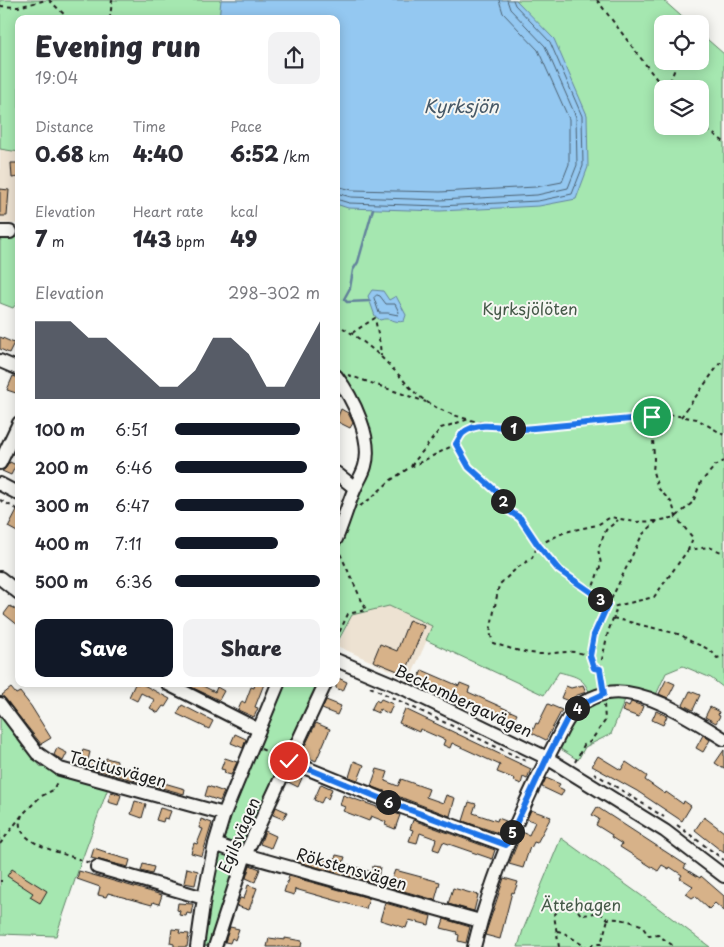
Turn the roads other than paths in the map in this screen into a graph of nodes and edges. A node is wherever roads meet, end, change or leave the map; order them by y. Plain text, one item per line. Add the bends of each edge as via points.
1 (0, 361) edge
2 (15, 367) edge
3 (340, 377) edge
4 (15, 431) edge
5 (0, 463) edge
6 (340, 476) edge
7 (0, 484) edge
8 (355, 488) junction
9 (15, 492) edge
10 (340, 528) edge
11 (0, 578) edge
12 (15, 589) edge
13 (340, 662) edge
14 (174, 687) edge
15 (277, 687) edge
16 (324, 687) edge
17 (0, 704) edge
18 (259, 730) junction
19 (724, 739) edge
20 (547, 758) junction
21 (289, 761) junction
22 (224, 814) junction
23 (215, 844) junction
24 (506, 845) junction
25 (245, 855) junction
26 (97, 866) road end
27 (724, 876) edge
28 (204, 898) junction
29 (480, 921) junction
30 (197, 947) edge
31 (215, 947) edge
32 (474, 947) edge

1 - 2 street
3 - 8 street via 364,434 365,466
4 - 5 street
6 - 8 street
7 - 9 street
8 - 10 street
11 - 12 street
13 - 20 street, Beckombergavägen via 407,690
14 - 18 street
15 - 18 street, Egilsvägen
16 - 21 street, Egilsvägen
17 - 22 street, Tacitusvägen via 37,753 60,769
18 - 22 street, Egilsvägen
19 - 20 street via 679,711 632,693 604,694 580,705 567,719
20 - 24 street
20 - 27 street, Beckombergavägen via 665,830
21 - 24 street
21 - 25 street, Egilsvägen
22 - 23 street, Egilsvägen
23 - 25 street, Rökstensvägen
23 - 28 street, Egilsvägen
24 - 29 street
25 - 29 street, Rökstensvägen
25 - 31 street, Egilsvägen
26 - 28 street
28 - 30 street, Egilsvägen
29 - 32 street

